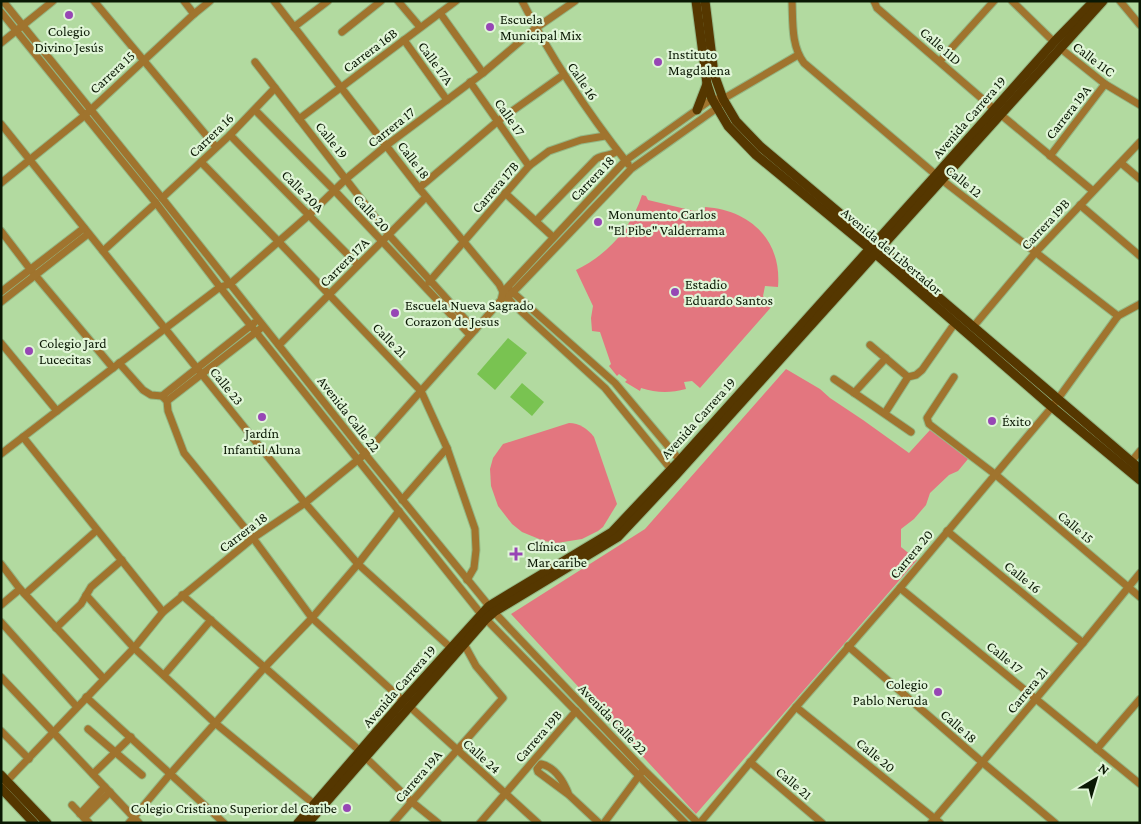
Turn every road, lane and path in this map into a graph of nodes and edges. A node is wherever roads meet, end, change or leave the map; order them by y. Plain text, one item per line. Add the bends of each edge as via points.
1 (2, 1) edge
2 (53, 1) edge
3 (94, 1) edge
4 (184, 1) edge
5 (210, 1) edge
6 (274, 1) edge
7 (328, 1) edge
8 (381, 1) edge
9 (398, 1) edge
10 (456, 1) edge
11 (522, 1) edge
12 (575, 1) edge
13 (696, 1) edge
14 (705, 1) edge
15 (792, 1) edge
16 (874, 1) edge
17 (994, 1) edge
18 (1012, 1) edge
19 (1094, 1) edge
20 (1103, 1) edge
21 (1120, 1) edge
22 (1, 12) edge
23 (440, 13) junction
24 (194, 14) junction
25 (1140, 26) edge
26 (294, 27) junction
27 (420, 27) junction
28 (536, 28) junction
29 (20, 29) junction
30 (342, 32) dead end
31 (404, 40) junction
32 (1, 43) edge
33 (1057, 45) junction
34 (798, 54) junction
35 (144, 60) junction
36 (940, 61) junction
37 (254, 62) dead end
38 (483, 72) junction
39 (563, 75) junction
40 (470, 82) junction
41 (707, 84) junction
42 (1105, 84) junction
43 (341, 87) junction
44 (275, 88) junction
45 (723, 99) junction
46 (447, 100) junction
47 (714, 103) junction
48 (1140, 105) edge
49 (90, 110) junction
50 (255, 110) junction
51 (697, 110) junction
52 (997, 112) junction
53 (84, 116) junction
54 (299, 119) junction
55 (498, 121) junction
56 (1, 124) edge
57 (230, 135) junction
58 (605, 136) junction
59 (1140, 142) edge
60 (387, 145) junction
61 (216, 147) junction
62 (617, 151) junction
63 (1050, 156) junction
64 (30, 160) junction
65 (625, 161) junction
66 (201, 162) junction
67 (1120, 163) junction
68 (529, 166) junction
69 (631, 169) junction
70 (347, 178) junction
71 (939, 178) junction
72 (1140, 179) edge
73 (1, 183) edge
74 (419, 188) junction
75 (334, 190) junction
76 (1093, 191) junction
77 (505, 193) junction
78 (426, 197) junction
79 (159, 201) junction
80 (1080, 205) junction
81 (309, 215) junction
82 (536, 221) junction
83 (1, 231) edge
84 (86, 231) junction
85 (389, 235) junction
86 (553, 237) junction
87 (278, 240) junction
88 (382, 242) junction
89 (465, 242) junction
90 (876, 248) junction
91 (103, 251) junction
92 (1034, 253) junction
93 (1140, 256) edge
94 (358, 265) junction
95 (30, 269) junction
96 (35, 275) junction
97 (431, 280) junction
98 (230, 284) junction
99 (425, 286) junction
100 (220, 287) junction
101 (1, 292) edge
102 (506, 294) junction
103 (328, 295) junction
104 (1, 302) edge
105 (1140, 304) edge
106 (1118, 316) junction
107 (261, 323) junction
108 (955, 323) junction
109 (252, 325) junction
110 (972, 327) junction
111 (166, 328) junction
112 (257, 332) junction
113 (473, 332) junction
114 (1, 343) edge
115 (279, 345) junction
116 (870, 345) dead end
117 (886, 358) junction
118 (119, 363) junction
119 (113, 368) junction
120 (199, 371) junction
121 (908, 377) junction
122 (954, 377) dead end
123 (834, 379) dead end
124 (421, 391) junction
125 (854, 393) junction
126 (165, 399) junction
127 (1054, 403) junction
128 (57, 412) junction
129 (885, 413) junction
130 (911, 432) dead end
131 (23, 437) junction
132 (447, 448) junction
133 (1140, 450) edge
134 (1, 454) edge
135 (365, 454) junction
136 (358, 459) junction
137 (1131, 462) junction
138 (682, 463) junction
139 (1140, 469) edge
140 (674, 472) junction
141 (996, 475) junction
142 (1140, 480) edge
143 (402, 500) junction
144 (305, 502) junction
145 (399, 511) junction
146 (96, 531) junction
147 (947, 531) junction
148 (253, 538) junction
149 (122, 560) junction
150 (1, 564) edge
151 (358, 564) junction
152 (1140, 572) edge
153 (468, 580) junction
154 (1128, 587) junction
155 (900, 588) junction
156 (23, 592) junction
157 (86, 595) junction
158 (182, 595) junction
159 (1140, 597) edge
160 (1, 605) edge
161 (491, 609) junction
162 (163, 612) junction
163 (483, 616) junction
164 (312, 618) junction
165 (211, 620) junction
166 (1, 622) edge
167 (56, 628) junction
168 (1083, 643) junction
169 (464, 644) junction
170 (848, 646) junction
171 (134, 648) junction
172 (451, 648) junction
173 (265, 667) junction
174 (164, 675) junction
175 (1, 677) edge
176 (104, 679) junction
177 (86, 697) junction
178 (1036, 698) junction
179 (1140, 699) edge
180 (407, 703) junction
181 (77, 707) junction
182 (796, 707) junction
183 (576, 711) junction
184 (215, 723) junction
185 (88, 729) dead end
186 (1, 731) edge
187 (53, 733) junction
188 (131, 737) junction
189 (1097, 749) junction
190 (457, 750) junction
191 (116, 752) junction
192 (363, 754) junction
193 (29, 759) junction
194 (750, 762) junction
195 (982, 762) junction
196 (171, 773) junction
197 (642, 773) junction
198 (93, 774) junction
199 (142, 775) dead end
200 (3, 783) edge
201 (1140, 784) edge
202 (108, 790) junction
203 (505, 794) junction
204 (569, 795) junction
205 (412, 802) junction
206 (314, 804) junction
207 (72, 805) dead end
208 (84, 818) edge
209 (134, 821) edge
210 (935, 821) edge
211 (222, 822) edge
212 (34, 823) edge
213 (47, 823) edge
214 (298, 823) edge
215 (308, 823) edge
216 (393, 823) edge
217 (438, 823) edge
218 (480, 823) edge
219 (538, 823) edge
220 (599, 823) edge
221 (604, 823) edge
222 (684, 823) edge
223 (699, 823) edge
224 (822, 823) edge
225 (1055, 823) edge

1 - 29 street, Avenida Calle 22
2 - 29 street
3 - 35 street
4 - 24 street
5 - 24 street, Carrera 15
6 - 26 street, Calle 18
7 - 26 street
8 - 30 street
9 - 27 street, Calle 17A
10 - 23 street, Carrera 16B
11 - 28 street, Calle 16
12 - 28 street, Carrera 17
13 - 41 main road, Avenida del Libertador
14 - 45 main road, Avenida del Libertador via 714,74
15 - 34 street
16 - 36 street, Calle 11D via 877,8
17 - 36 street
18 - 33 street, Calle 11C
19 - 33 main road, Avenida Carrera 19
20 - 33 main road, Avenida Carrera 19
21 - 25 street
22 - 29 street, Avenida Calle 22
23 - 27 street, Carrera 16B
23 - 38 street
24 - 35 street, Carrera 15
26 - 43 street, Calle 18
27 - 31 street, Carrera 16B
28 - 38 street, Carrera 17
28 - 39 street, Calle 16
29 - 32 street
29 - 49 street, Avenida Calle 22
29 - 53 street, Avenida Calle 22
31 - 43 street, Carrera 16B
31 - 46 street, Calle 17A
33 - 42 street, Calle 11C
33 - 52 main road, Avenida Carrera 19
34 - 45 street
34 - 71 street, Calle 12 via 804,63
35 - 49 street, Carrera 15
35 - 61 street
36 - 52 street, Calle 11D
37 - 44 street, Calle 19
38 - 40 street, Carrera 17
39 - 55 street
39 - 58 street, Calle 16
40 - 46 street, Carrera 17
40 - 55 street, Calle 17
41 - 47 main road, Avenida del Libertador
41 - 51 main road
42 - 48 street, Calle 11C
42 - 63 street, Carrera 19A
43 - 54 street, Carrera 16B
43 - 60 street, Calle 18
44 - 50 street, Carrera 16
44 - 54 street, Calle 19
45 - 47 street
45 - 90 main road, Avenida del Libertador via 736,121 761,147
46 - 60 street, Carrera 17
47 - 51 street, Carrera 18
47 - 69 street, Carrera 18
47 - 90 main road, Avenida del Libertador via 728,126 756,155
49 - 53 street, Carrera 15
49 - 79 street, Avenida Calle 22
50 - 57 street, Carrera 16
50 - 75 street, Calle 20
51 - 65 street, Carrera 18
52 - 63 street, Calle 11D
52 - 71 main road, Avenida Carrera 19
53 - 64 street, Carrera 15
53 - 79 street, Avenida Calle 22
54 - 70 street, Calle 19
55 - 68 street, Calle 17
55 - 74 street
56 - 64 street, Calle 23
57 - 61 street, Carrera 16
57 - 81 street, Calle 20A
58 - 62 street, Calle 16
58 - 68 street, Carrera 17B via 549,151
59 - 67 street, Carrera 19B
60 - 70 street, Carrera 17
60 - 74 street, Calle 18
61 - 66 street, Carrera 16
62 - 65 street, Calle 16
62 - 82 street via 609,156 599,156
63 - 76 street, Calle 11D
64 - 73 street, Carrera 15
64 - 84 street, Calle 23
65 - 69 street, Calle 16
65 - 86 street, Carrera 18
66 - 79 street, Carrera 16
66 - 87 street, Calle 21
67 - 72 street
67 - 76 street, Carrera 19B
68 - 77 street, Carrera 17B
69 - 102 street, Carrera 18
70 - 75 street, Carrera 17
70 - 85 street, Calle 19
71 - 90 main road, Avenida Carrera 19
71 - 92 street, Calle 12
74 - 78 street, Calle 18
75 - 81 street, Carrera 17
75 - 88 street, Calle 20
76 - 80 street, Carrera 19B
77 - 82 street
77 - 89 street, Carrera 17B
78 - 85 street, Carrera 17A
78 - 89 street, Calle 18
79 - 91 street, Carrera 16
79 - 98 street, Avenida Calle 22
79 - 100 street, Avenida Calle 22
80 - 92 street, Carrera 19B
80 - 93 street
81 - 87 street, Carrera 17
81 - 94 street, Calle 20A
82 - 86 street
83 - 95 street
84 - 91 street, Calle 23
84 - 95 street
84 - 96 street
85 - 88 street, Carrera 17A
85 - 97 street, Calle 20
86 - 102 street, Carrera 18
87 - 98 street, Carrera 17
87 - 103 street, Calle 21
88 - 94 street, Carrera 17A
88 - 99 street, Calle 20
89 - 97 street, Carrera 17B
89 - 102 street, Calle 18
90 - 108 main road, Avenida del Libertador
90 - 110 main road, Avenida del Libertador
90 - 138 main road, Avenida Carrera 19
91 - 111 street, Calle 23
92 - 106 street, Calle 12
92 - 110 street, Carrera 19B
94 - 103 street, Carrera 17A
95 - 96 street
95 - 101 street
96 - 104 street
96 - 119 street
97 - 99 street, Carrera 17B
97 - 113 street, Calle 20
98 - 100 street
98 - 107 street, Avenida Calle 22
99 - 113 street, Calle 20
100 - 109 street, Avenida Calle 22
100 - 111 street
102 - 113 street, Carrera 18
102 - 138 street, Calle 18 via 615,383
102 - 140 street, Calle 18 via 605,388
103 - 115 street, Carrera 17A
103 - 124 street, Calle 21
105 - 106 street, Carrera 20
106 - 127 street, Carrera 20
107 - 109 street
107 - 112 street
107 - 115 street, Avenida Calle 22
108 - 121 street via 922,370
108 - 127 main road, Avenida del Libertador
109 - 112 street, Avenida Calle 22
109 - 120 street
110 - 127 main road, Avenida del Libertador
111 - 118 street
111 - 120 street, Calle 23
112 - 120 street
112 - 136 street, Avenida Calle 22
113 - 124 street, Carrera 18
114 - 128 street
115 - 135 street, Avenida Calle 22
116 - 117 street
117 - 121 street
117 - 125 street
118 - 119 street
118 - 126 street via 143,390
119 - 128 street
120 - 126 street
120 - 144 street, Calle 23
121 - 129 street
122 - 141 street, Calle 15 via 927,421
123 - 125 street
124 - 132 street, Calle 21
124 - 135 street, Carrera 18
125 - 129 street
126 - 148 street, Calle 24 via 184,453
127 - 137 main road, Avenida del Libertador
127 - 141 street, Carrera 20
127 - 142 main road, Avenida del Libertador
128 - 131 street
129 - 130 street
131 - 134 street
131 - 146 street
132 - 143 street
132 - 153 street, Calle 21 via 475,529 474,568
133 - 137 street
135 - 136 street, Carrera 18
135 - 143 street, Avenida Calle 22
136 - 144 street, Carrera 18
136 - 145 street, Avenida Calle 22
137 - 139 main road, Avenida del Libertador
138 - 140 main road, Avenida Carrera 19
140 - 161 main road, Avenida Carrera 19 via 612,532
141 - 147 street, Carrera 20
141 - 154 street, Calle 15
143 - 153 street, Avenida Calle 22
144 - 148 street, Carrera 18
144 - 151 street, Calle 23
145 - 151 street
145 - 163 street, Avenida Calle 22
146 - 149 street
146 - 156 street
147 - 155 street, Carrera 20
147 - 168 street, Calle 16
148 - 158 street, Carrera 18
148 - 164 street, Calle 24
149 - 157 street
149 - 162 street
150 - 156 street
151 - 164 street
151 - 172 street, Calle 23
152 - 154 street, Carrera 21
153 - 161 street, Avenida Calle 22
154 - 159 street, Calle 15
154 - 168 street, Carrera 21
155 - 170 street, Carrera 20
155 - 178 street, Calle 17
156 - 160 street
156 - 167 street
157 - 167 street
157 - 171 street
158 - 162 street, Carrera 18
158 - 165 street
161 - 163 main road, Avenida Carrera 19
161 - 197 street, Avenida Calle 22
162 - 171 street, Carrera 18
163 - 169 main road, Avenida Carrera 19
163 - 172 main road, Avenida Carrera 19
163 - 183 street, Avenida Calle 22
164 - 173 street
164 - 180 street, Calle 24
165 - 173 street
165 - 174 street
166 - 181 street
167 - 176 street
168 - 178 street, Carrera 21
169 - 180 main road, Avenida Carrera 19
169 - 190 street, Carrera 19A via 476,666 503,698
170 - 182 street, Carrera 20
170 - 195 street, Calle 18
171 - 174 street
171 - 176 street, Carrera 18
172 - 180 main road, Avenida Carrera 19
173 - 184 street
173 - 192 street
174 - 184 street
175 - 187 street
176 - 177 street, Carrera 18
177 - 181 street, Carrera 18
177 - 188 street
178 - 189 street, Calle 17
178 - 195 street, Carrera 21
179 - 189 street
180 - 190 street, Calle 24
180 - 192 main road, Avenida Carrera 19
181 - 187 street, Carrera 18
182 - 194 street, Carrera 20
182 - 210 street, Calle 20
183 - 197 street, Avenida Calle 22
183 - 203 street, Carrera 19B
184 - 196 street
184 - 206 street
185 - 191 street
186 - 193 street
187 - 193 street, Carrera 18
187 - 198 street
188 - 191 street
188 - 196 street
189 - 201 street, Calle 17
190 - 203 street, Calle 24
190 - 205 street, Carrera 19A
191 - 198 street
191 - 199 street
192 - 205 street
192 - 206 main road, Avenida Carrera 19
192 - 215 main road, Avenida Carrera 19
193 - 200 street, Carrera 18
194 - 223 street, Carrera 20
194 - 224 street, Calle 21
195 - 210 street, Carrera 21
195 - 225 street, Calle 18
196 - 209 street
196 - 211 street
197 - 221 street
197 - 222 street, Avenida Calle 22
197 - 223 street, Avenida Calle 22
198 - 202 street
200 - 212 main road
200 - 213 main road
202 - 208 street
202 - 209 street
203 - 218 street, Carrera 19B
203 - 219 street, Calle 24
204 - 204 street via 553,771 545,765 538,766 538,772
204 - 220 street
205 - 216 street, Carrera 19A
205 - 217 street
206 - 214 main road, Avenida Carrera 19
207 - 208 street

